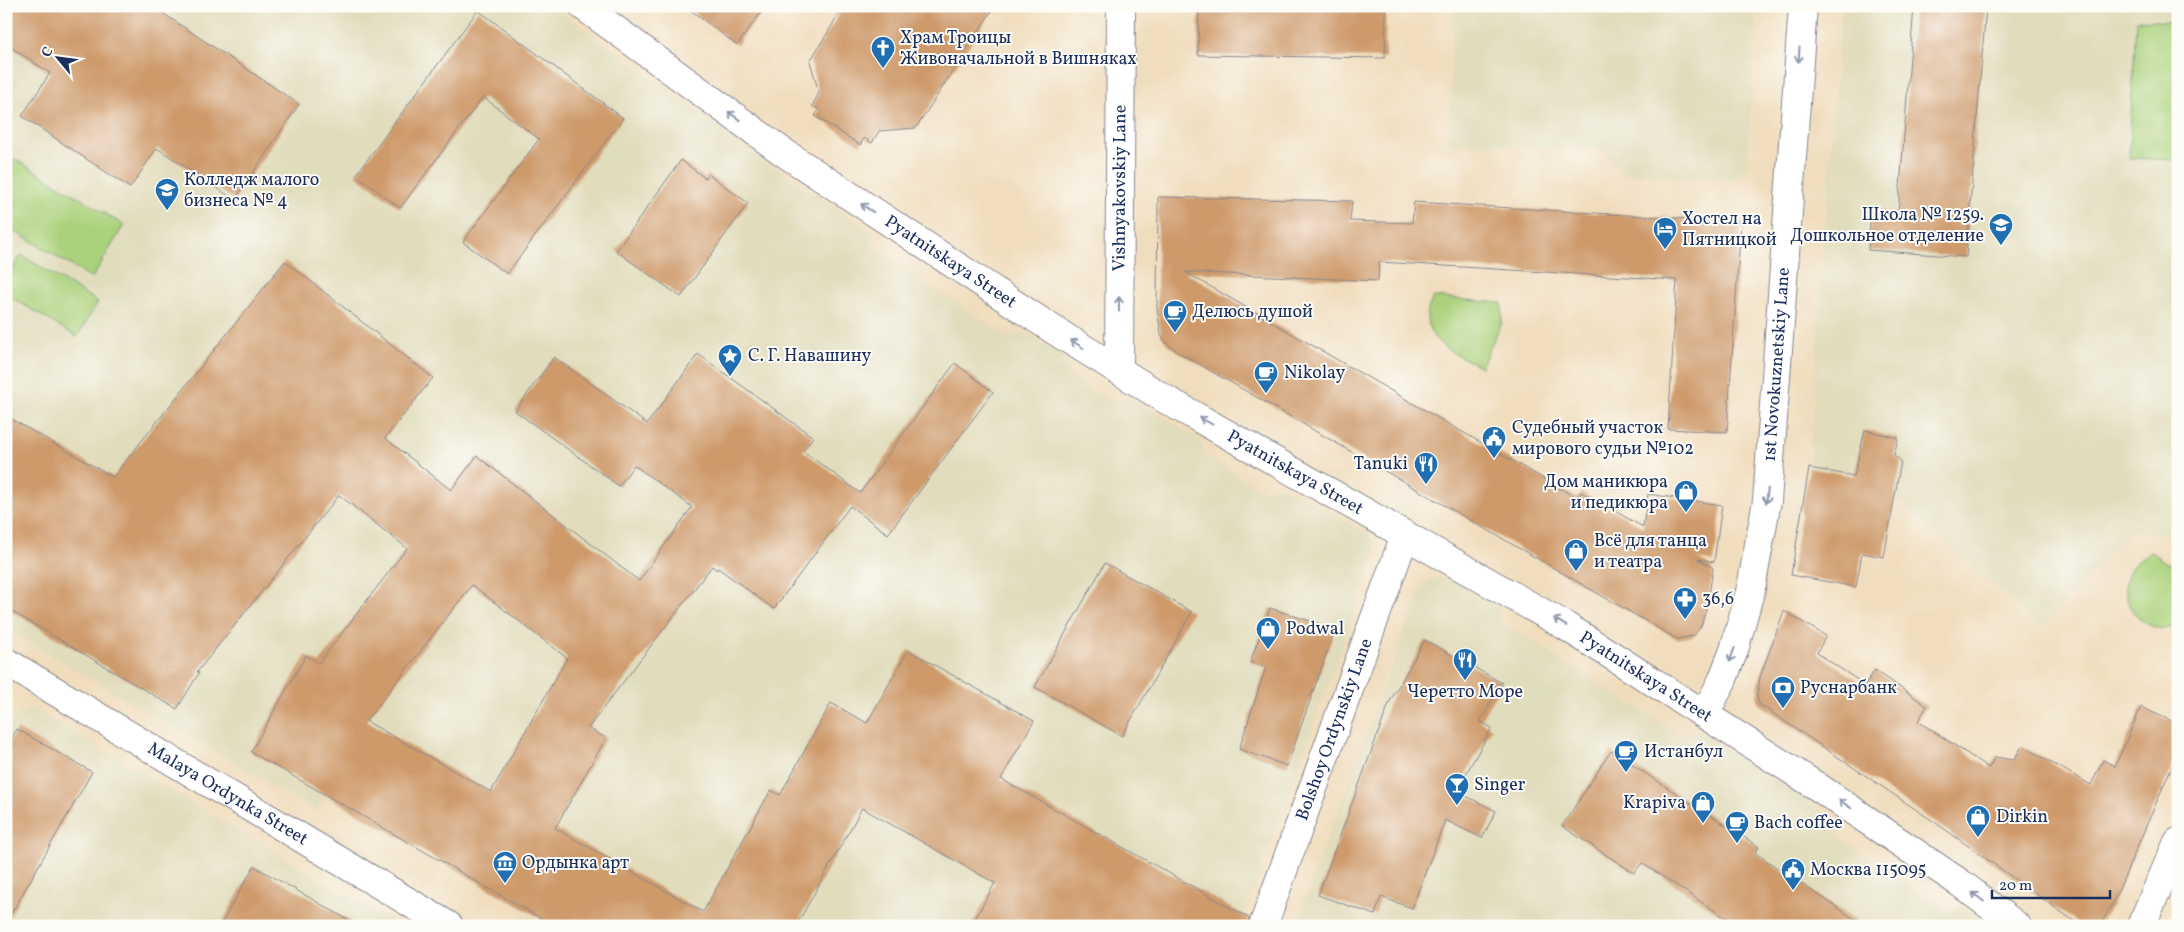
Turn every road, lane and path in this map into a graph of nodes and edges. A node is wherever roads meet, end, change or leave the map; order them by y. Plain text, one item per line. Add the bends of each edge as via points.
1 (583, 6) edge
2 (1121, 6) edge
3 (1803, 6) edge
4 (1119, 370) junction
5 (1405, 535) junction
6 (8, 667) edge
7 (1705, 714) junction
8 (2178, 842) edge
9 (449, 926) edge
10 (1263, 926) edge
11 (2017, 926) edge
12 (2141, 926) edge

4 -> 1 street, Pyatnitskaya Street via 812,172
4 -> 2 street, Vishnyakovskiy Lane
3 -> 7 street, 1st Novokuznetskiy Lane via 1767,501 1751,588 1734,650
5 -> 4 street, Pyatnitskaya Street
7 -> 5 street, Pyatnitskaya Street via 1564,625
5 - 10 street, Bolshoy Ordynskiy Lane
6 - 9 street, Malaya Ordynka Street
11 -> 7 street, Pyatnitskaya Street via 1878,827
8 - 12 street

